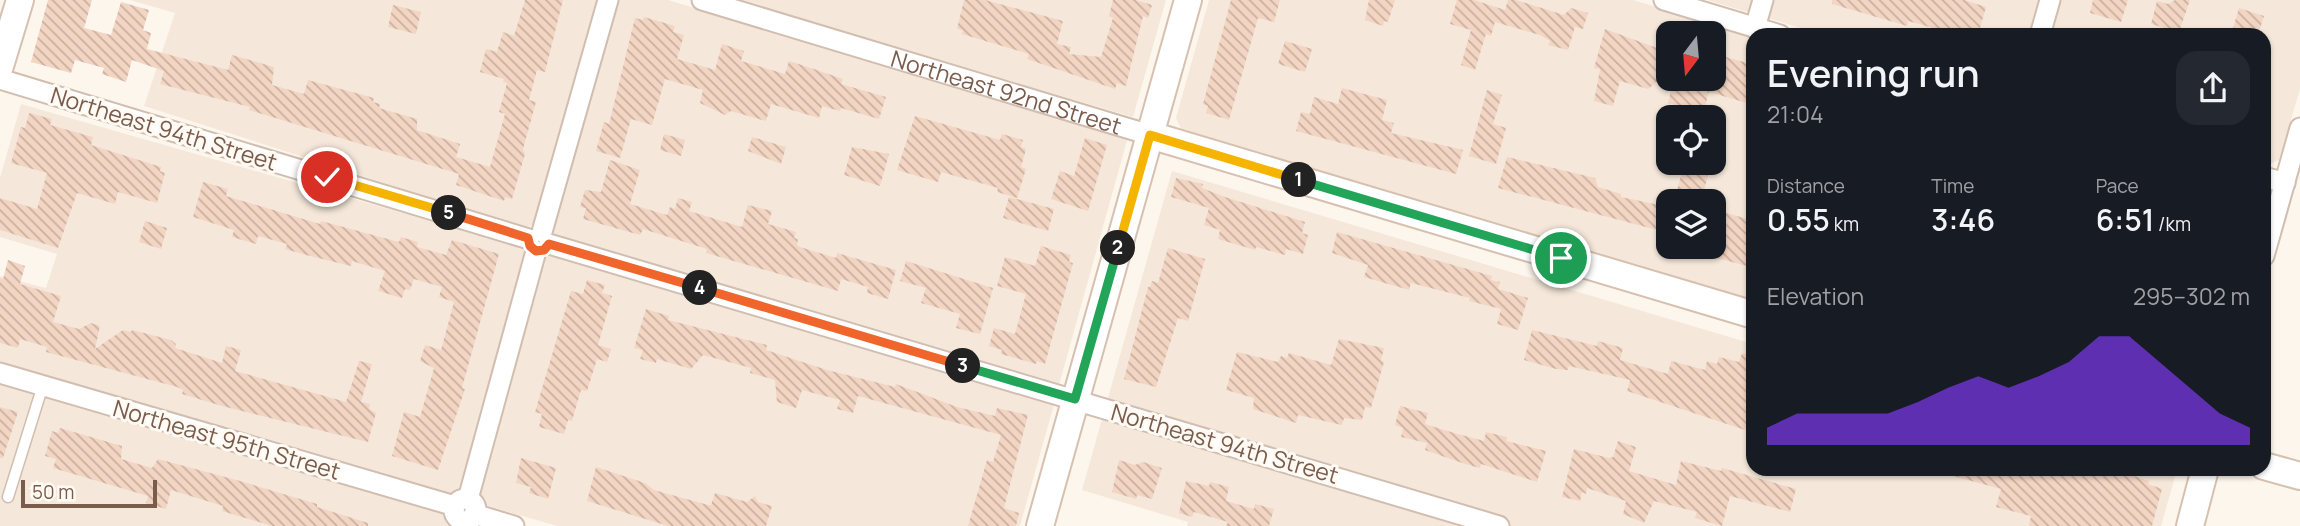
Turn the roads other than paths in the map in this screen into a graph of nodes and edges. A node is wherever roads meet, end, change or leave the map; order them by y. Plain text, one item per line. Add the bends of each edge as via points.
1 (20, 0) edge
2 (608, 0) edge
3 (702, 0) edge
4 (1188, 0) edge
5 (1664, 0) edge
6 (1763, 0) edge
7 (2050, 0) edge
8 (1755, 28) joint
9 (2042, 28) edge
10 (0, 66) edge
11 (0, 79) edge
12 (2300, 128) edge
13 (1150, 135) junction
14 (2271, 179) edge
15 (2285, 183) junction
16 (2271, 232) edge
17 (539, 241) junction
18 (1746, 313) edge
19 (0, 373) edge
20 (43, 385) junction
21 (1075, 399) junction
22 (2271, 468) edge
23 (2203, 476) edge
24 (2300, 476) edge
25 (8, 497) dead end
26 (463, 513) edge
27 (514, 526) edge
28 (1040, 526) edge
29 (1499, 526) edge
30 (2190, 526) edge

1 - 10 street
2 - 17 street
3 - 13 street, Northeast 92nd Street
4 - 13 street
5 - 8 street
6 - 8 street
7 - 9 street
11 - 17 street, Northeast 94th Street
12 - 15 street
13 - 18 street, Northeast 92nd Street
13 - 21 street
14 - 15 street
15 - 16 street
17 - 21 street, Northeast 94th Street
17 - 26 street
19 - 20 street, Northeast 95th Street
20 - 25 lane
20 - 26 street, Northeast 95th Street
21 - 28 street
21 - 29 street, Northeast 94th Street
22 - 24 street
23 - 30 street
26 - 27 street, Northeast 95th Street

